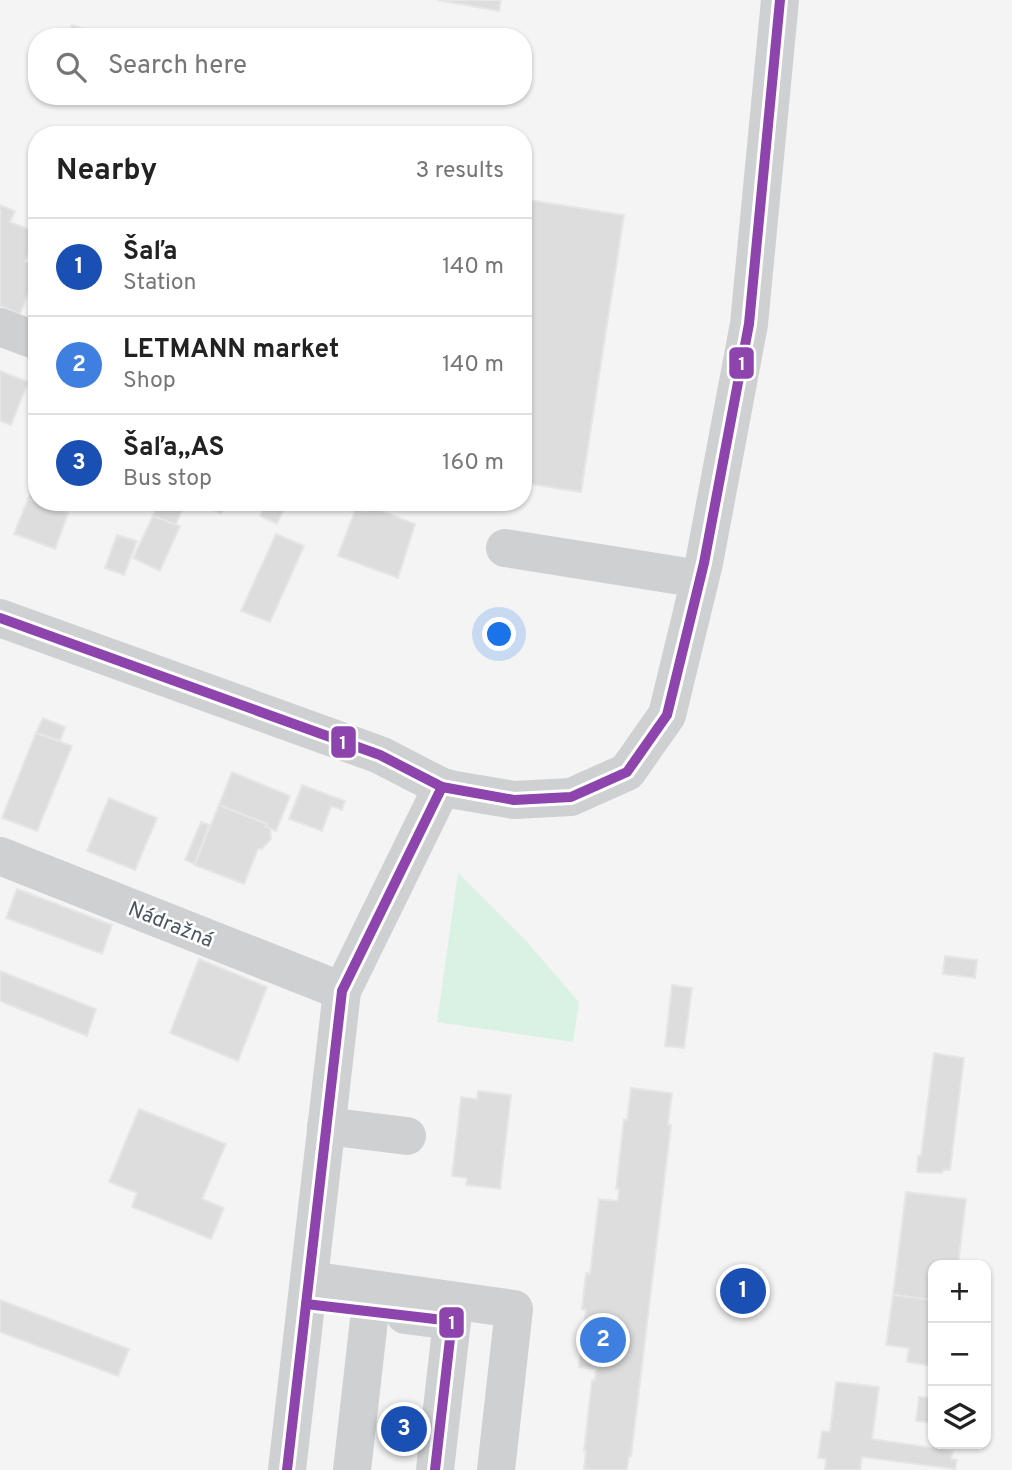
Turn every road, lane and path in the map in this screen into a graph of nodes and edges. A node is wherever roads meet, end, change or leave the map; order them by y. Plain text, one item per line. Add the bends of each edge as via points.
1 (779, 0) edge
2 (0, 327) edge
3 (28, 338) edge
4 (505, 548) dead end
5 (700, 579) junction
6 (0, 618) edge
7 (442, 787) junction
8 (0, 856) edge
9 (342, 991) junction
10 (326, 1126) junction
11 (407, 1136) dead end
12 (307, 1292) junction
13 (370, 1311) junction
14 (287, 1470) edge
15 (352, 1470) edge
16 (435, 1470) edge
17 (496, 1470) edge

1 - 5 street via 749,324
2 - 3 street
4 - 5 street
5 - 7 street via 667,715 627,772 572,797 514,800
6 - 7 street via 380,755
7 - 9 street
8 - 9 street, Nádražná
9 - 10 street
10 - 11 street
10 - 12 street
12 - 13 street
12 - 14 street
12 - 17 street via 514,1309
13 - 15 street
13 - 16 street via 452,1321

